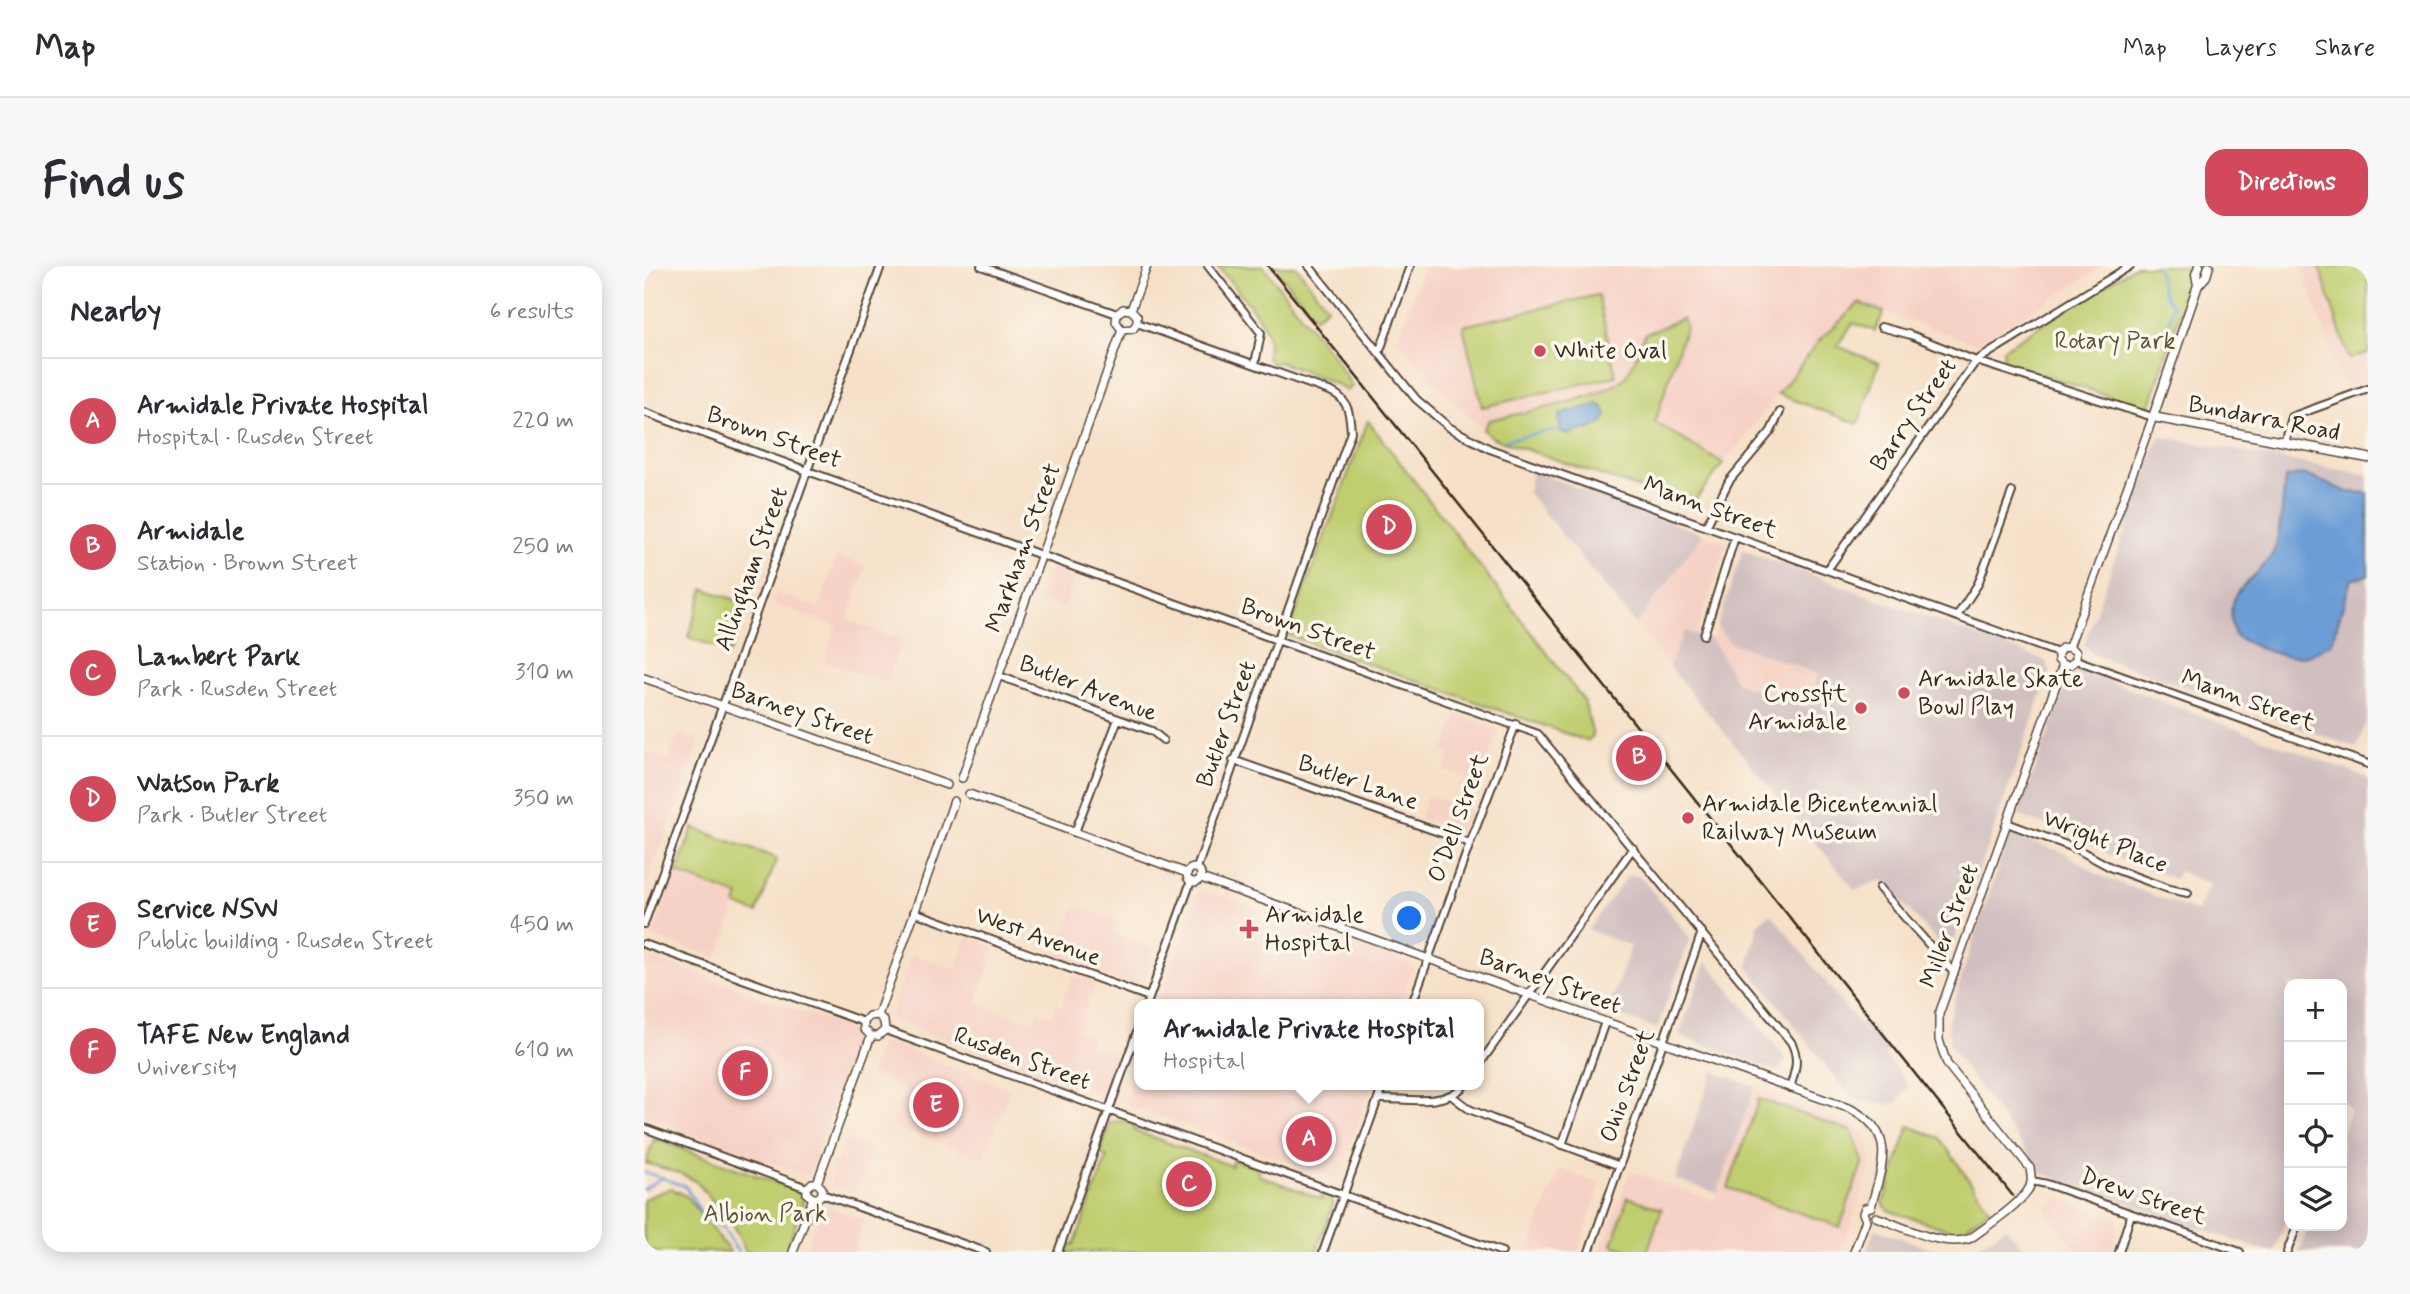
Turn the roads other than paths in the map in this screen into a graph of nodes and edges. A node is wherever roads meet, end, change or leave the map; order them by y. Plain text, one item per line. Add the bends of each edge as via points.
1 (881, 266) edge
2 (981, 266) edge
3 (1147, 266) edge
4 (1208, 266) edge
5 (1309, 266) edge
6 (1410, 266) edge
7 (2130, 266) edge
8 (2199, 266) edge
9 (2209, 266) edge
10 (2198, 285) junction
11 (1131, 310) junction
12 (1117, 314) junction
13 (1137, 323) junction
14 (1881, 327) dead end
15 (1122, 330) junction
16 (1379, 353) junction
17 (1976, 361) junction
18 (1255, 364) junction
19 (2368, 389) edge
20 (644, 412) edge
21 (1780, 412) dead end
22 (2153, 417) junction
23 (2284, 442) junction
24 (2368, 458) edge
25 (808, 470) junction
26 (2012, 492) dead end
27 (1706, 527) junction
28 (1735, 537) junction
29 (1042, 555) junction
30 (1827, 570) junction
31 (1957, 615) junction
32 (1704, 635) dead end
33 (1278, 640) junction
34 (2069, 647) junction
35 (2058, 653) junction
36 (2076, 660) junction
37 (2063, 665) junction
38 (999, 676) junction
39 (644, 678) edge
40 (724, 707) junction
41 (1118, 719) junction
42 (1516, 724) junction
43 (1163, 740) dead end
44 (1233, 760) junction
45 (2368, 764) edge
46 (962, 778) junction
47 (947, 785) junction
48 (969, 794) junction
49 (954, 801) junction
50 (2007, 823) junction
51 (1075, 832) junction
52 (1470, 843) junction
53 (1633, 848) junction
54 (1197, 867) junction
55 (1187, 873) junction
56 (1201, 878) junction
57 (1191, 881) junction
58 (1879, 887) dead end
59 (2188, 893) dead end
60 (914, 912) junction
61 (644, 924) edge
62 (1702, 932) junction
63 (644, 944) edge
64 (1428, 958) junction
65 (1954, 973) junction
66 (1528, 995) junction
67 (1143, 999) edge
68 (1149, 999) edge
69 (1414, 999) edge
70 (877, 1015) junction
71 (864, 1022) junction
72 (1605, 1022) junction
73 (885, 1030) junction
74 (871, 1036) junction
75 (1134, 1040) edge
76 (1664, 1043) junction
77 (1484, 1058) edge
78 (1790, 1088) junction
79 (1381, 1090) edge
80 (1459, 1090) edge
81 (1452, 1096) junction
82 (1378, 1099) junction
83 (1109, 1110) junction
84 (644, 1128) edge
85 (1562, 1144) junction
86 (1620, 1166) junction
87 (2032, 1181) junction
88 (817, 1183) junction
89 (807, 1188) junction
90 (822, 1194) junction
91 (1344, 1195) junction
92 (813, 1198) junction
93 (1871, 1207) junction
94 (2132, 1214) junction
95 (1876, 1217) junction
96 (1866, 1220) junction
97 (2295, 1231) edge
98 (793, 1252) edge
99 (986, 1252) edge
100 (1058, 1252) edge
101 (1323, 1252) edge
102 (1502, 1252) edge
103 (1589, 1252) edge
104 (1854, 1252) edge
105 (2119, 1252) edge
106 (2240, 1252) edge
107 (2287, 1252) edge

1 - 25 street, Allingham Street
2 - 12 street
3 - 11 street
4 - 18 street via 1262,333
5 - 16 street, Mann Street
6 - 16 street
7 - 17 street, Barry Street
8 - 10 main road
9 - 10 main road
10 - 22 main road
11 - 12 street
11 - 13 street
12 - 15 street
13 - 15 street via 1133,329
13 - 18 street
14 - 17 street
15 - 29 street, Markham Street
16 - 27 street, Mann Street via 1416,399 1468,439
17 - 22 street
17 - 30 street, Barry Street
18 - 33 street, Butler Street via 1341,397 1349,411 1351,432
19 - 23 street via 2291,417
20 - 25 street, Brown Street
21 - 27 street via 1729,481
22 - 23 main road, Bundarra Road
22 - 34 street
23 - 24 main road, Bundarra Road
25 - 29 street, Brown Street
25 - 40 street, Allingham Street
26 - 31 street via 1978,584
27 - 28 street, Mann Street
28 - 30 street, Mann Street
28 - 32 street
29 - 33 street, Brown Street
29 - 38 street, Markham Street
30 - 31 street, Mann Street
31 - 35 street, Mann Street
33 - 42 street, Brown Street
33 - 44 street, Butler Street
34 - 35 street
34 - 36 street via 2076,652
35 - 37 street
36 - 37 street
36 - 45 street, Mann Street
37 - 50 street, Miller Street
38 - 41 street, Butler Avenue
38 - 46 street, Markham Street
39 - 40 street, Barney Street
40 - 47 street, Barney Street
40 - 61 street, Allingham Street
41 - 43 street, Butler Avenue via 1152,731
41 - 51 street
42 - 52 street, O'Dell Street
42 - 53 street, Brown Street via 1538,734
44 - 52 street, Butler Lane
44 - 54 street, Butler Street
46 - 47 street
46 - 48 street via 969,785
47 - 49 street via 947,794
48 - 49 street
48 - 51 street
49 - 60 street
50 - 59 street, Wright Place via 2077,849 2112,868
50 - 65 street, Miller Street
51 - 55 street
52 - 64 street, O'Dell Street
53 - 62 street, Brown Street
53 - 66 street
54 - 55 street
54 - 56 street
55 - 57 street
56 - 57 street
56 - 64 street, Barney Street
57 - 68 street
58 - 65 street
60 - 67 street, West Avenue
60 - 70 street
62 - 76 street, Ohio Street
62 - 78 street, Brown Street via 1791,1042 1797,1053
63 - 71 street
64 - 66 street, Barney Street
64 - 69 street, O'Dell Street
65 - 87 street, Miller Street via 1939,1014 1942,1052 1953,1073 2030,1168
66 - 72 street, Barney Street
66 - 77 street
70 - 71 street
70 - 73 street
71 - 74 street
72 - 76 street, Barney Street
72 - 85 street
73 - 74 street
73 - 83 street, Rusden Street
74 - 88 street
75 - 83 street
76 - 78 street, Barney Street
76 - 86 street, Ohio Street
78 - 93 street, Barney Street via 1852,1109 1869,1118 1879,1132 1884,1153
79 - 82 street
80 - 81 street
81 - 82 street via 1440,1100
81 - 85 street via 1469,1109
82 - 91 street
83 - 91 street, Rusden Street
83 - 100 street
84 - 89 street
85 - 86 street
86 - 103 street, Ohio Street
87 - 94 street, Drew Street
87 - 95 street via 2020,1199 1962,1242 1943,1241
88 - 89 street
88 - 90 street
89 - 92 street
90 - 92 street
90 - 99 street
91 - 101 street
91 - 102 street, Rusden Street
92 - 98 street
93 - 95 street
93 - 96 street via 1863,1213
94 - 105 street
94 - 106 street, Drew Street
95 - 96 street
96 - 104 street
97 - 107 street

